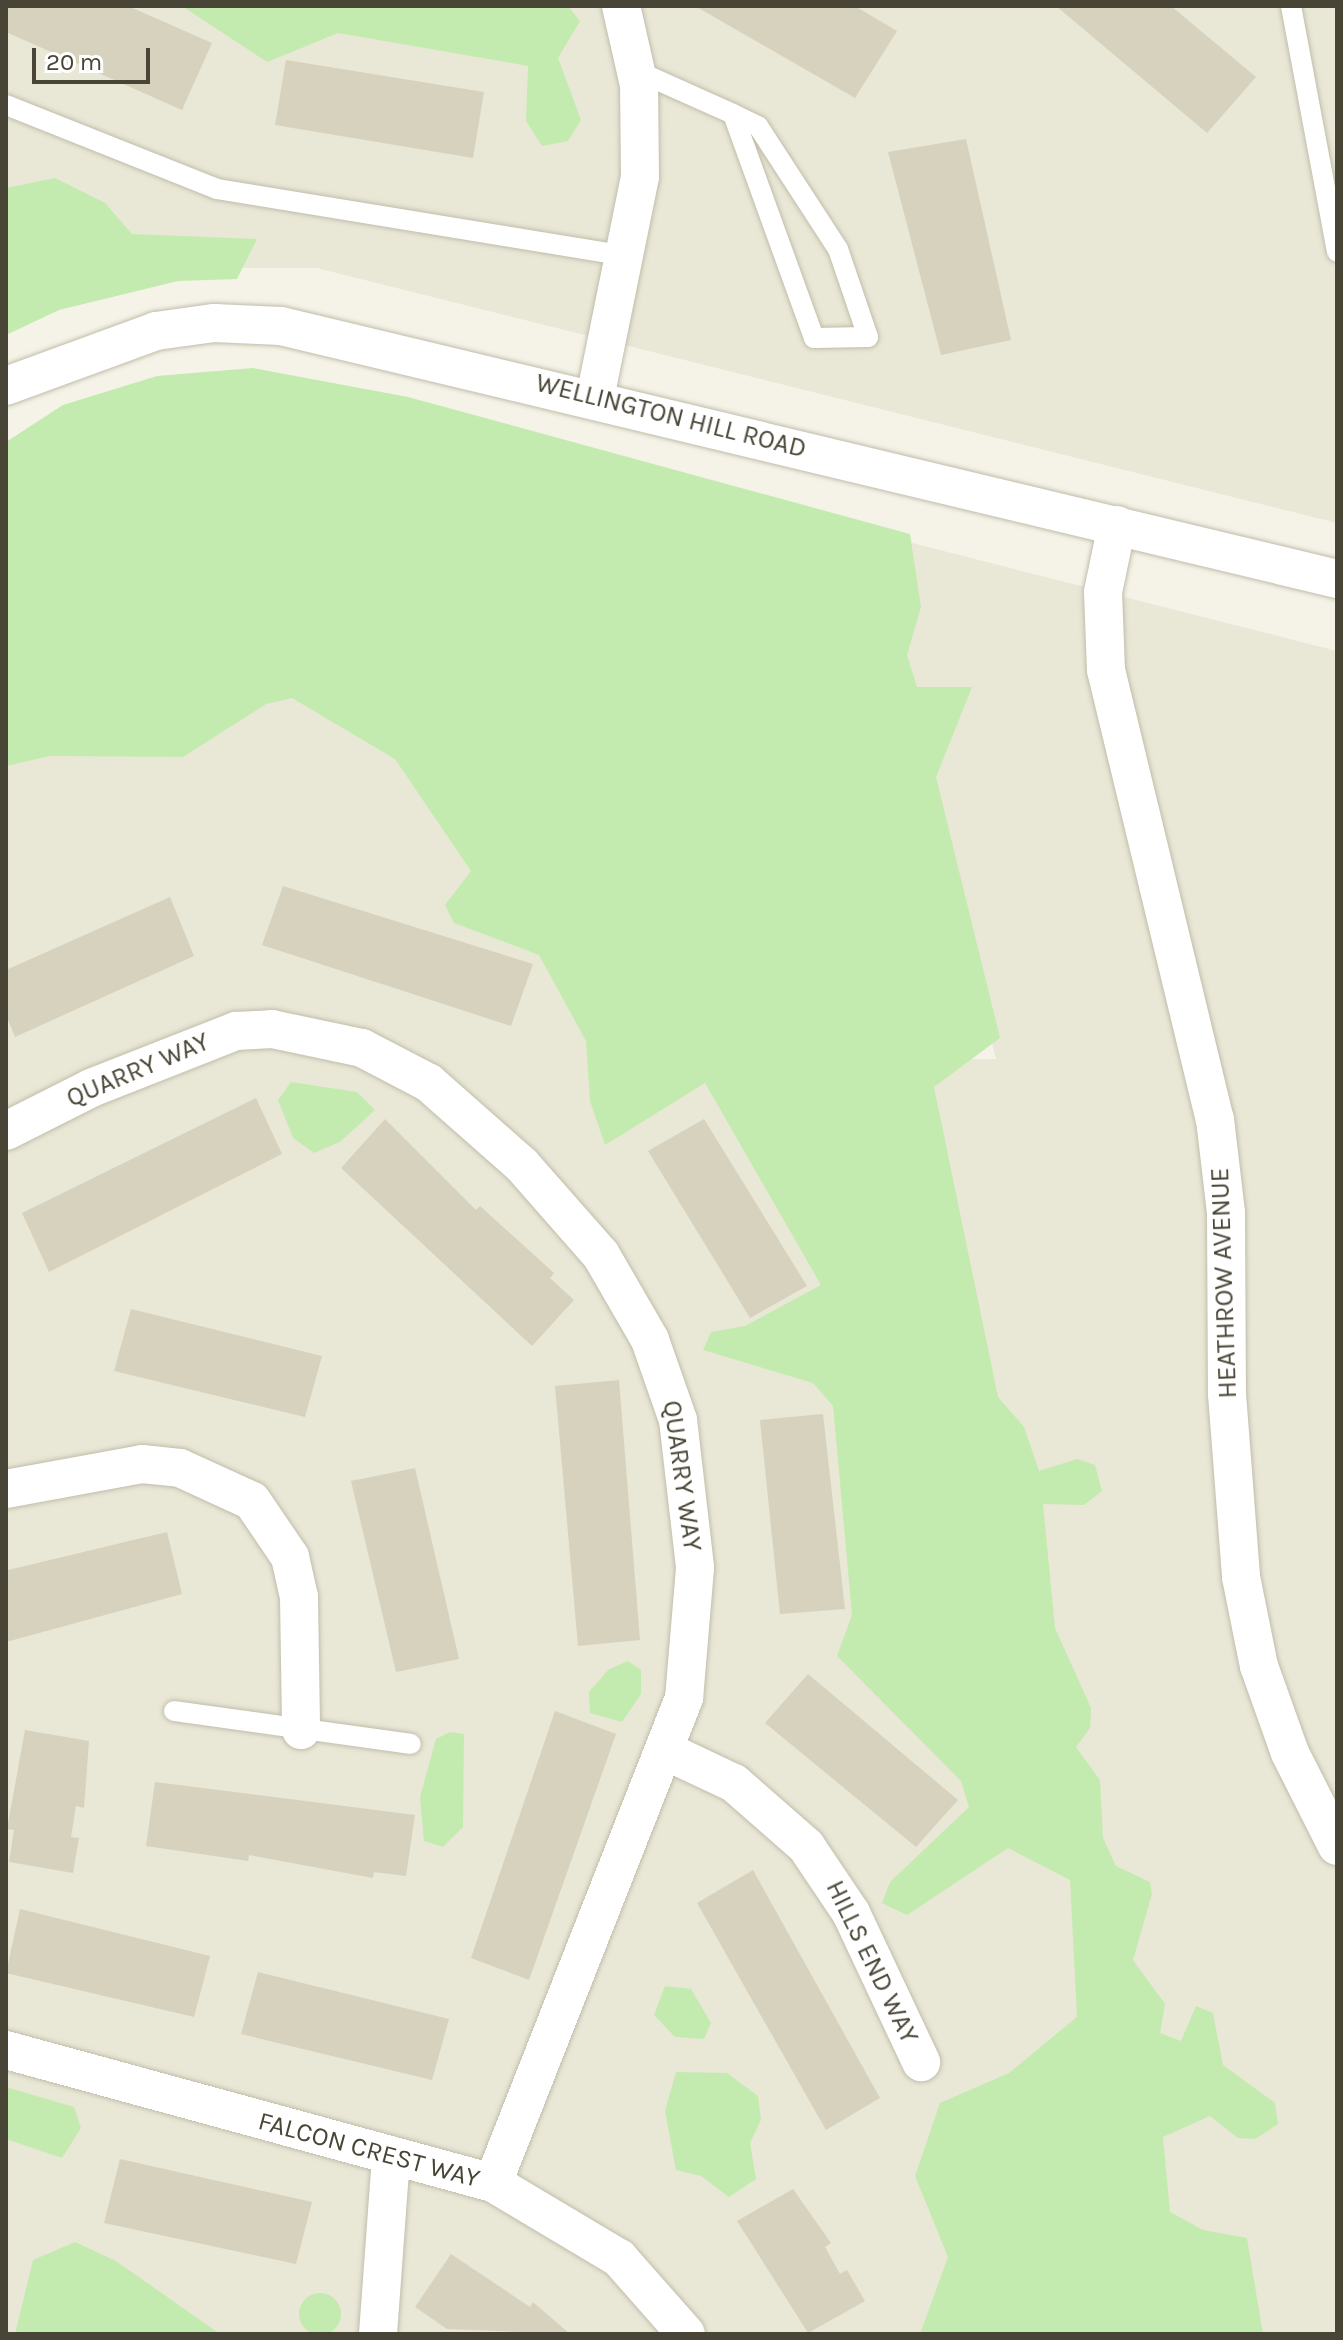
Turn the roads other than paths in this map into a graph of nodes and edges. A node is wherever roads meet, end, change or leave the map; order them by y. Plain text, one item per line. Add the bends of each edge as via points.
1 (621, 6) edge
2 (1291, 6) edge
3 (637, 71) junction
4 (6, 105) edge
5 (733, 114) junction
6 (1337, 252) edge
7 (627, 256) junction
8 (6, 386) edge
9 (595, 398) junction
10 (1117, 525) junction
11 (1337, 579) edge
12 (6, 1131) edge
13 (6, 1489) edge
14 (174, 1711) dead end
15 (301, 1730) junction
16 (411, 1744) dead end
17 (668, 1752) junction
18 (1337, 1846) edge
19 (6, 2050) edge
20 (921, 2062) dead end
21 (391, 2156) junction
22 (493, 2183) junction
23 (378, 2334) edge
24 (686, 2334) edge

1 - 3 street
2 - 6 lane
3 - 5 lane
3 - 7 street via 640,177
4 - 7 lane via 217,189
5 - 5 lane via 758,126 838,249 868,337 814,338
7 - 9 street
8 - 9 street, WELLINGTON HILL ROAD via 99,348 214,323 281,326
9 - 10 street, WELLINGTON HILL ROAD
10 - 11 street, WELLINGTON HILL ROAD
10 - 18 street, HEATHROW AVENUE via 1103,592 1106,670 1215,1119 1226,1212 1227,1394 1241,1577 1259,1666 1290,1753
12 - 17 street, QUARRY WAY via 194,1044 272,1029 362,1048 398,1063 521,1164 601,1255 671,1392 695,1594 684,1698
13 - 15 street via 142,1464 180,1468 252,1501 290,1557 299,1597
14 - 15 lane
15 - 16 lane
17 - 20 street, HILLS END WAY via 734,1783 806,1846 851,1913
17 - 22 street, QUARRY WAY
19 - 21 street, FALCON CREST WAY
21 - 22 street, FALCON CREST WAY
21 - 23 street
22 - 24 street, FALCON CREST WAY via 619,2258

